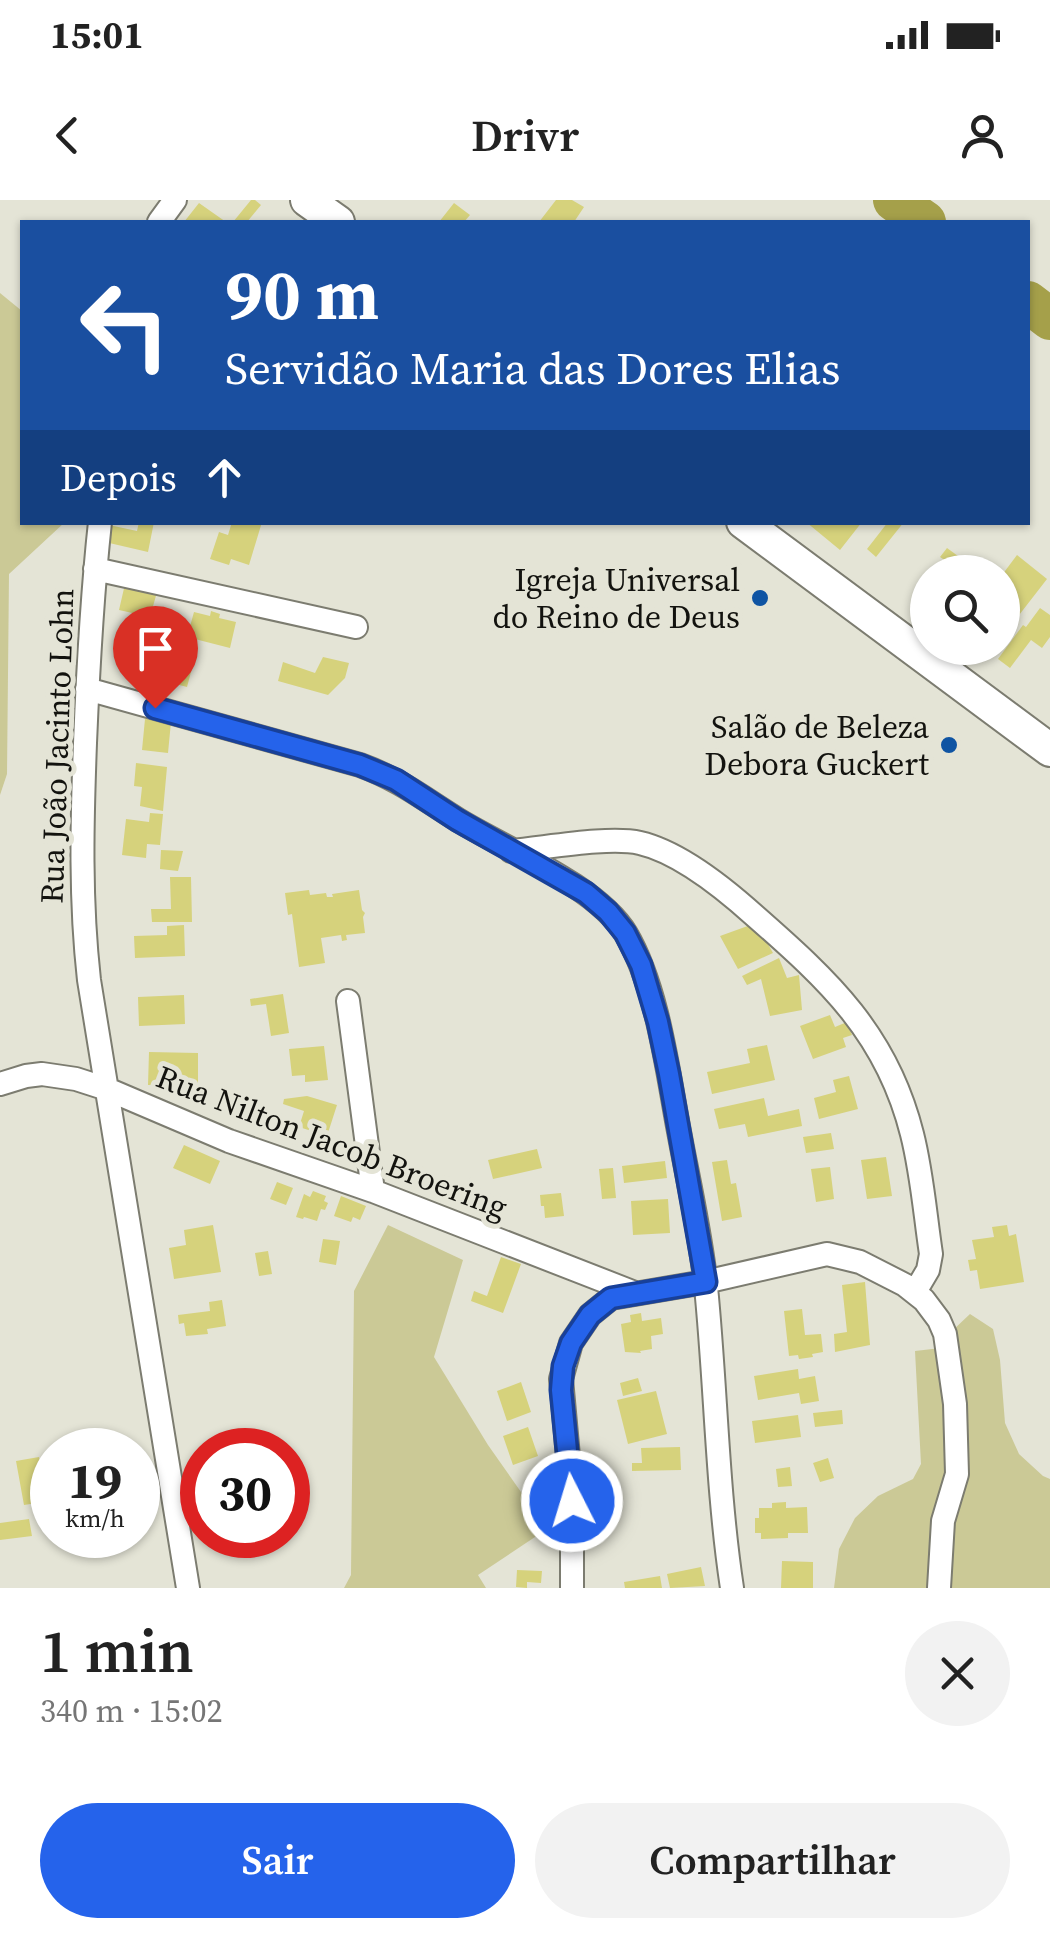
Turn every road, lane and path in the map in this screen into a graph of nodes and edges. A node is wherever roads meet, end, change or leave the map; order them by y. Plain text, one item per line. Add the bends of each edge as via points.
1 (307, 200) edge
2 (335, 220) edge
3 (100, 525) edge
4 (748, 525) edge
5 (96, 569) junction
6 (356, 627) dead end
7 (87, 689) junction
8 (1050, 750) edge
9 (511, 851) junction
10 (348, 1001) dead end
11 (0, 1084) edge
12 (107, 1090) junction
13 (374, 1191) junction
14 (706, 1282) junction
15 (915, 1292) junction
16 (638, 1294) junction
17 (188, 1588) edge
18 (572, 1588) edge
19 (732, 1588) edge
20 (939, 1588) edge

1 - 2 main road
3 - 5 street, Rua João Jacinto Lohn
4 - 8 main road
5 - 6 street
5 - 7 street, Rua João Jacinto Lohn
7 - 9 street via 380,772
7 - 12 street, Rua João Jacinto Lohn via 82,900
9 - 14 street via 608,912 641,965 669,1074
9 - 15 street via 621,840 663,851 745,906 840,996 878,1046 912,1134 931,1254
10 - 13 street
11 - 12 street, Rua Nilton Jacob Broering via 42,1074
12 - 13 street, Rua Nilton Jacob Broering
12 - 17 street, Rua João Jacinto Lohn
13 - 16 street, Rua Nilton Jacob Broering
14 - 15 street via 827,1254 871,1266
14 - 16 street
14 - 19 street
15 - 20 street via 945,1334 955,1404 957,1474 943,1521
16 - 18 street via 611,1298 590,1315 563,1366

